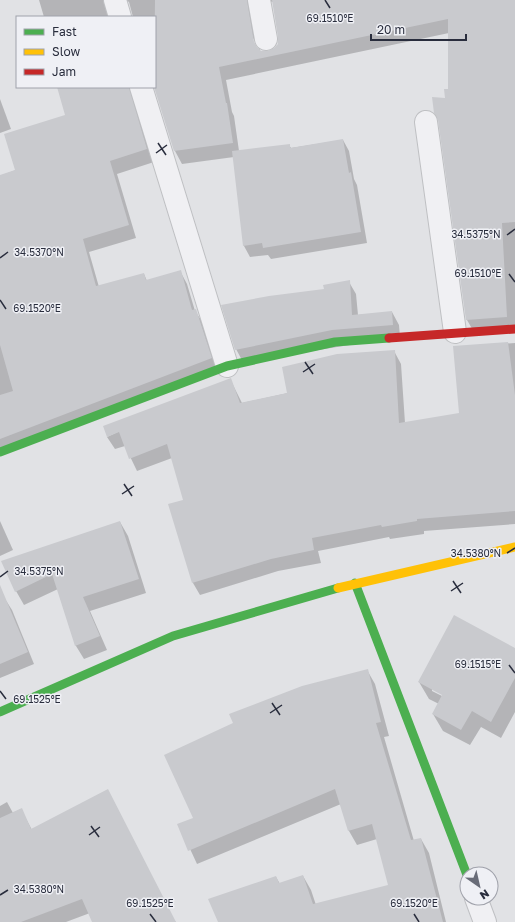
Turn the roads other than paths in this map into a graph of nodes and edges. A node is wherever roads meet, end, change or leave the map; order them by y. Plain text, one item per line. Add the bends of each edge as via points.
1 (115, 0) edge
2 (259, 0) edge
3 (120, 16) edge
4 (266, 39) dead end
5 (141, 88) edge
6 (426, 122) dead end
7 (515, 329) edge
8 (454, 332) junction
9 (226, 366) junction
10 (0, 451) edge
11 (515, 547) edge
12 (356, 583) junction
13 (0, 712) edge
14 (464, 866) edge
15 (479, 906) edge
16 (485, 922) edge

1 - 3 street
2 - 4 street
5 - 9 street
6 - 8 street
7 - 8 street
8 - 9 street via 335,342
9 - 10 street
11 - 12 street
12 - 13 street via 173,636
12 - 14 street
15 - 16 street

